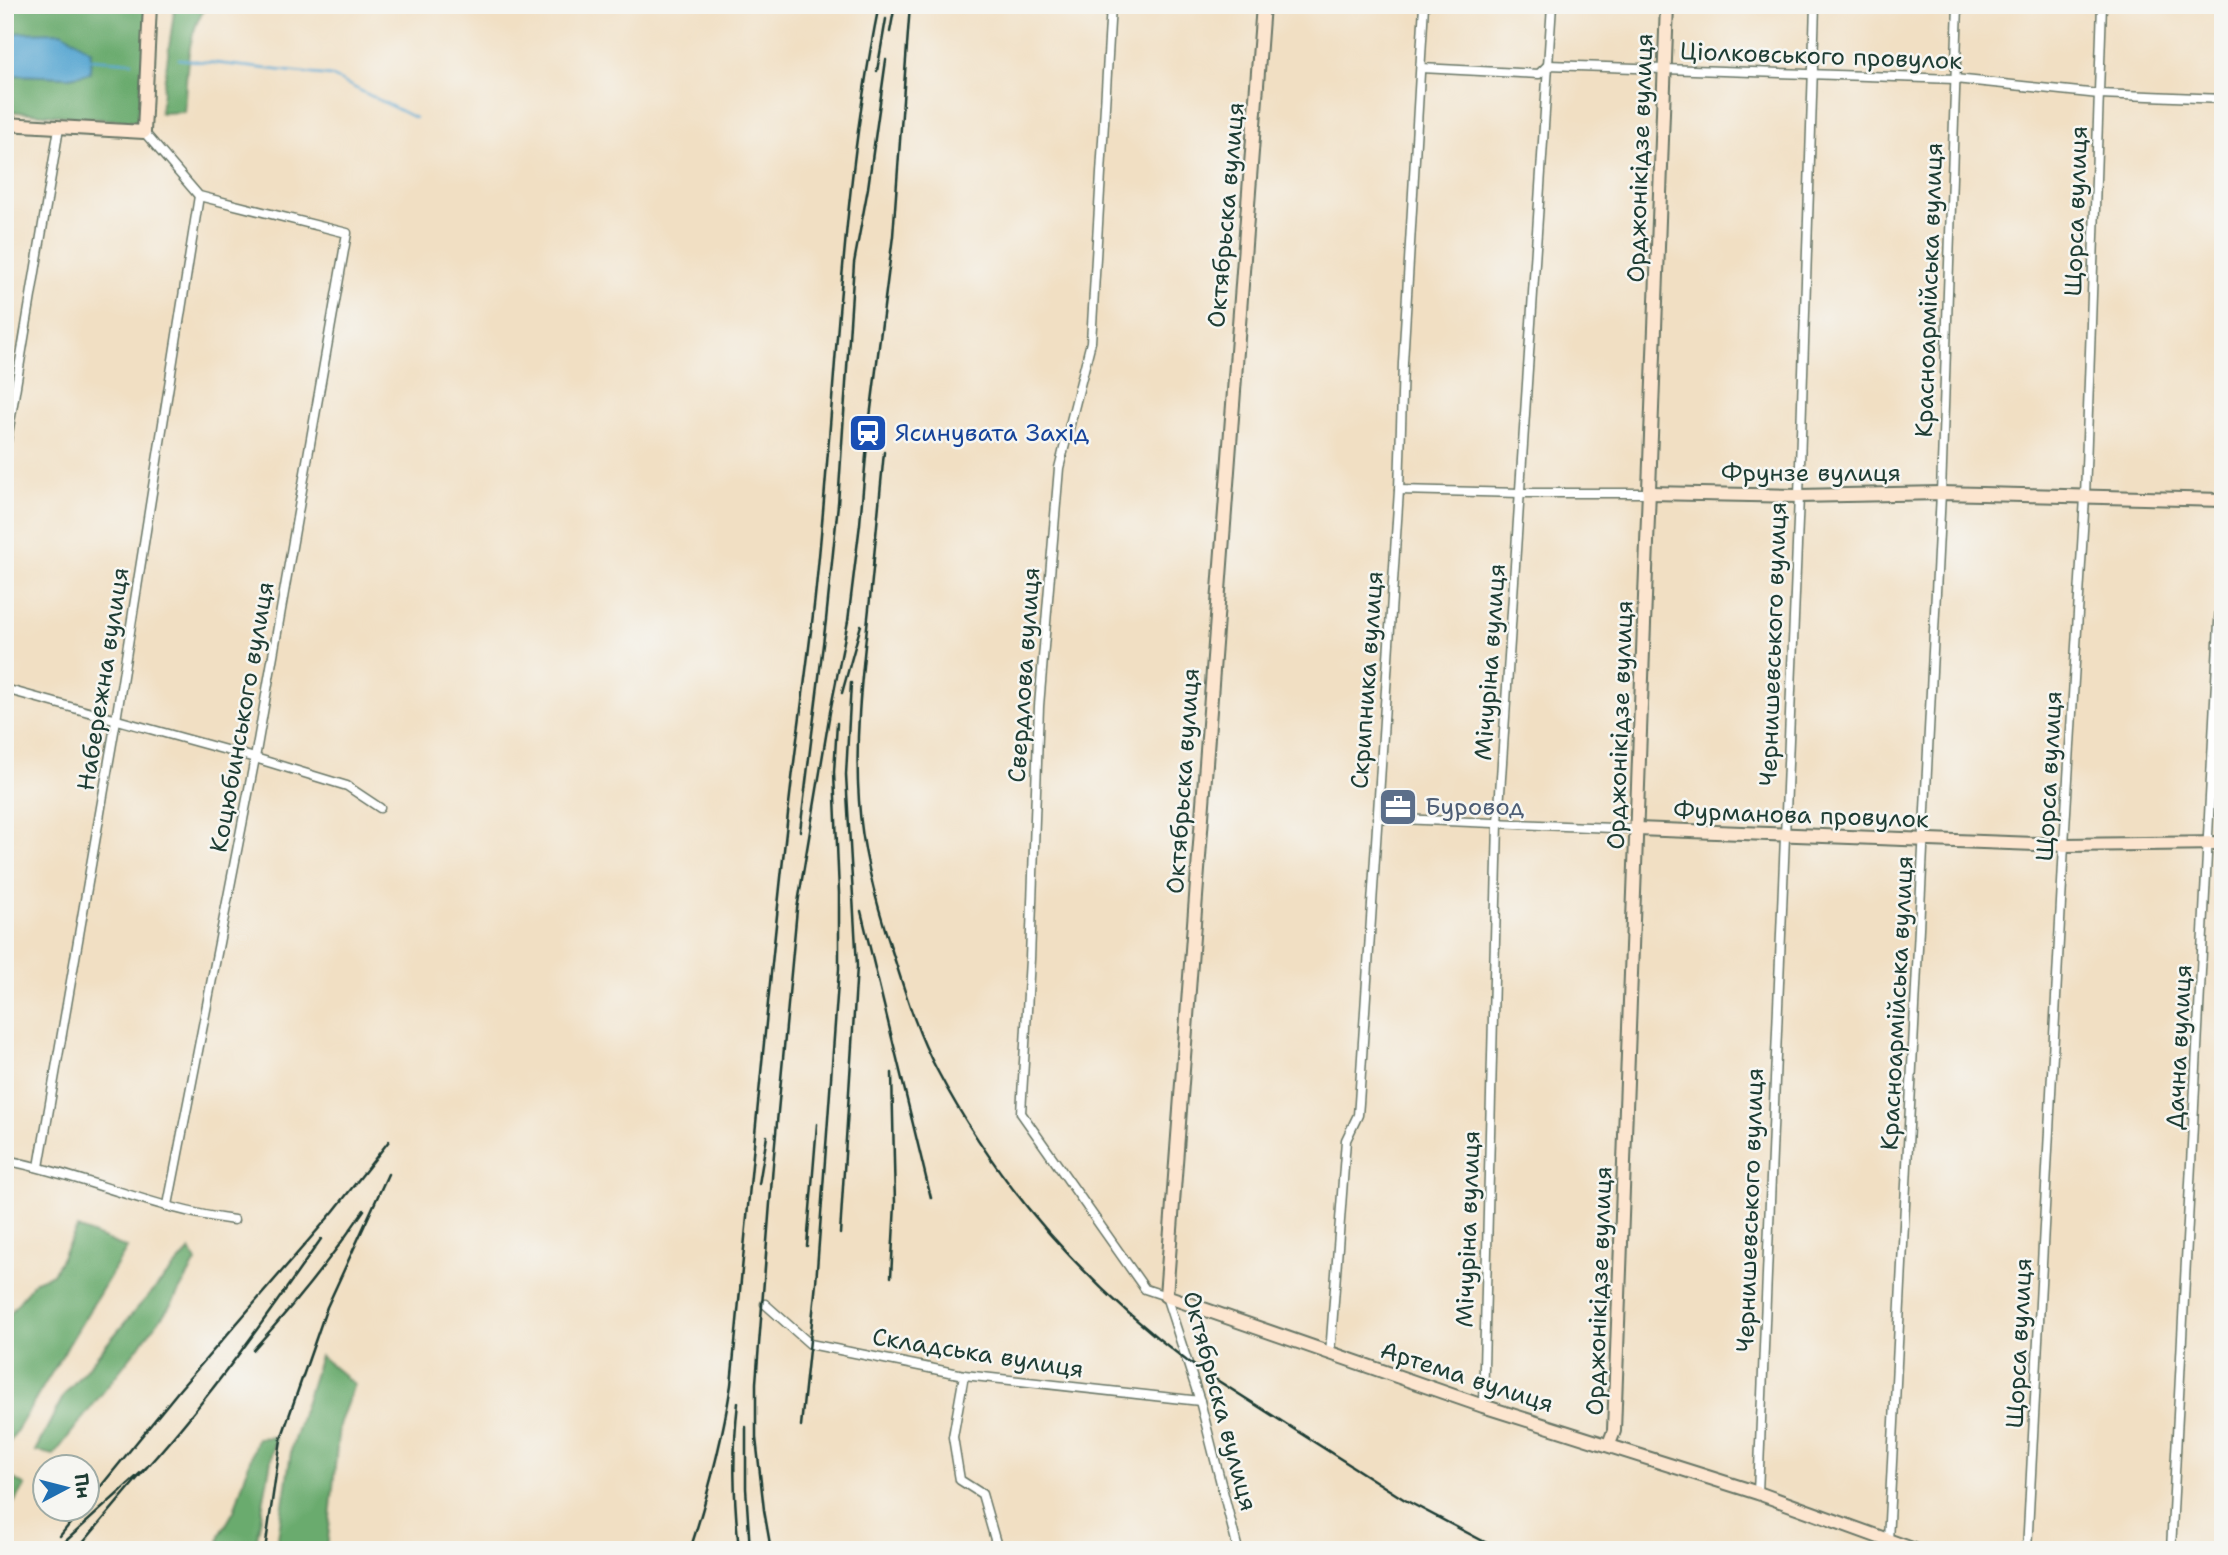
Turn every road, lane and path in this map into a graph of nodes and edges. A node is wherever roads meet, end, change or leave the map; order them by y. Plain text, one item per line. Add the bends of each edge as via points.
1 (150, 5) edge
2 (1111, 5) edge
3 (1263, 5) edge
4 (1424, 5) edge
5 (1552, 5) edge
6 (1667, 5) edge
7 (1815, 5) edge
8 (1958, 5) edge
9 (2102, 5) edge
10 (1548, 65) junction
11 (1421, 68) junction
12 (1665, 69) junction
13 (1812, 74) junction
14 (1955, 79) junction
15 (2099, 94) junction
16 (2223, 99) edge
17 (5, 124) edge
18 (59, 128) junction
19 (144, 132) junction
20 (199, 196) junction
21 (5, 452) edge
22 (1399, 490) junction
23 (1520, 493) junction
24 (1649, 493) junction
25 (1941, 493) junction
26 (1798, 496) junction
27 (2085, 497) junction
28 (2223, 500) edge
29 (2223, 546) edge
30 (5, 689) edge
31 (116, 720) junction
32 (255, 758) junction
33 (380, 808) dead end
34 (1377, 818) junction
35 (1498, 823) junction
36 (1637, 829) junction
37 (1785, 835) junction
38 (1924, 841) junction
39 (2208, 843) junction
40 (2223, 843) edge
41 (2064, 845) junction
42 (5, 1160) edge
43 (39, 1167) junction
44 (168, 1205) junction
45 (234, 1220) dead end
46 (1166, 1296) junction
47 (765, 1304) dead end
48 (1330, 1354) junction
49 (964, 1375) junction
50 (1200, 1401) junction
51 (1483, 1406) junction
52 (1609, 1444) junction
53 (1758, 1493) junction
54 (1888, 1541) junction
55 (998, 1550) edge
56 (1238, 1550) edge
57 (1915, 1550) edge
58 (2027, 1550) edge
59 (2171, 1550) edge

1 - 19 main road
2 - 46 street, Свердлова вулиця via 1091,342 1059,468 1047,612 1021,1113 1145,1289
3 - 46 main road, Октябрьска вулиця
4 - 11 street, Скрипника вулиця
5 - 10 street, Мічуріна вулиця
6 - 12 main road, Орджонікідзе вулиця
7 - 13 street, Чернишевського вулиця
8 - 14 street, Красноармійська вулиця
9 - 15 street, Щорса вулиця
10 - 11 street, Ціолковського провулок via 1539,74
10 - 12 street, Ціолковського провулок
10 - 23 street, Мічуріна вулиця
11 - 22 street, Скрипника вулиця
12 - 13 street, Ціолковського провулок
12 - 24 main road, Орджонікідзе вулиця
13 - 14 street, Ціолковського провулок
13 - 26 street, Чернишевського вулиця
14 - 15 street, Ціолковського провулок
14 - 25 street, Красноармійська вулиця
15 - 16 street, Ціолковського провулок
15 - 27 street, Щорса вулиця
17 - 18 main road
18 - 19 main road
18 - 21 street
19 - 20 street
20 - 31 street, Набережна вулиця
20 - 32 street, Коцюбинського вулиця via 347,233
22 - 23 street, Фрунзе вулиця
22 - 34 street, Скрипника вулиця
23 - 24 street, Фрунзе вулиця
23 - 35 street, Мічуріна вулиця
24 - 26 main road, Фрунзе вулиця
24 - 36 main road, Орджонікідзе вулиця
25 - 26 main road, Фрунзе вулиця
25 - 27 main road, Фрунзе вулиця
25 - 38 street, Красноармійська вулиця
26 - 37 street, Чернишевського вулиця
27 - 28 main road, Фрунзе вулиця
27 - 41 street, Щорса вулиця
29 - 39 street, Дачна вулиця
30 - 31 street
31 - 32 street
31 - 43 street, Набережна вулиця
32 - 33 street via 347,786
32 - 44 street, Коцюбинського вулиця
34 - 35 street, Фурманова провулок
34 - 48 street, Скрипника вулиця via 1358,1115 1346,1140
35 - 36 street, Фурманова провулок
35 - 51 street, Мічуріна вулиця
36 - 37 main road, Фурманова провулок
36 - 52 main road, Орджонікідзе вулиця via 1614,1431
37 - 38 main road, Фурманова провулок
37 - 53 street, Чернишевського вулиця
38 - 41 main road, Фурманова провулок
38 - 54 street, Красноармійська вулиця
39 - 40 main road, Фурманова провулок
39 - 41 main road, Фурманова провулок
39 - 59 street, Дачна вулиця
41 - 58 street, Щорса вулиця
42 - 43 street
43 - 44 street
44 - 45 street via 195,1215
46 - 48 main road, Артема вулиця
46 - 50 street, Октябрьска вулиця
47 - 49 street, Складська вулиця via 810,1344
48 - 51 main road, Артема вулиця
49 - 50 street, Складська вулиця
49 - 55 street via 953,1437 960,1480 982,1494
50 - 56 street, Октябрьска вулиця
51 - 52 main road, Артема вулиця
52 - 53 main road, Артема вулиця
53 - 54 main road, Артема вулиця
54 - 57 main road, Артема вулиця

